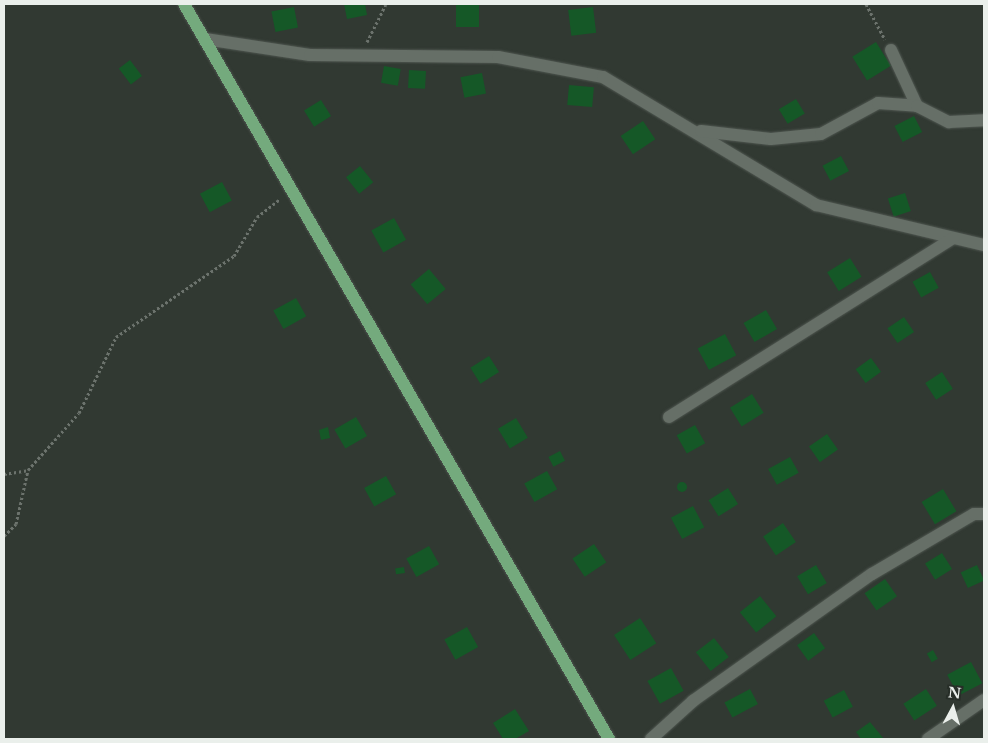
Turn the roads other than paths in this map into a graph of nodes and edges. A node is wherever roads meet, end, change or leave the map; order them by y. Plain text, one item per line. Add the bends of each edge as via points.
1 (184, 4) edge
2 (205, 40) junction
3 (891, 50) road end
4 (917, 106) junction
5 (984, 120) edge
6 (696, 131) junction
7 (953, 238) junction
8 (984, 245) edge
9 (668, 417) dead end
10 (984, 514) edge
11 (984, 700) edge
12 (609, 739) edge
13 (651, 739) edge
14 (928, 739) edge

1 - 2 main road
2 - 6 street via 310,55 498,57 603,77
2 - 12 main road
3 - 4 street
4 - 5 street via 949,122
4 - 6 street via 878,104 821,134 771,139
6 - 7 street via 816,205
7 - 8 street
7 - 9 street
10 - 13 street via 974,514 872,574 693,701
11 - 14 street

